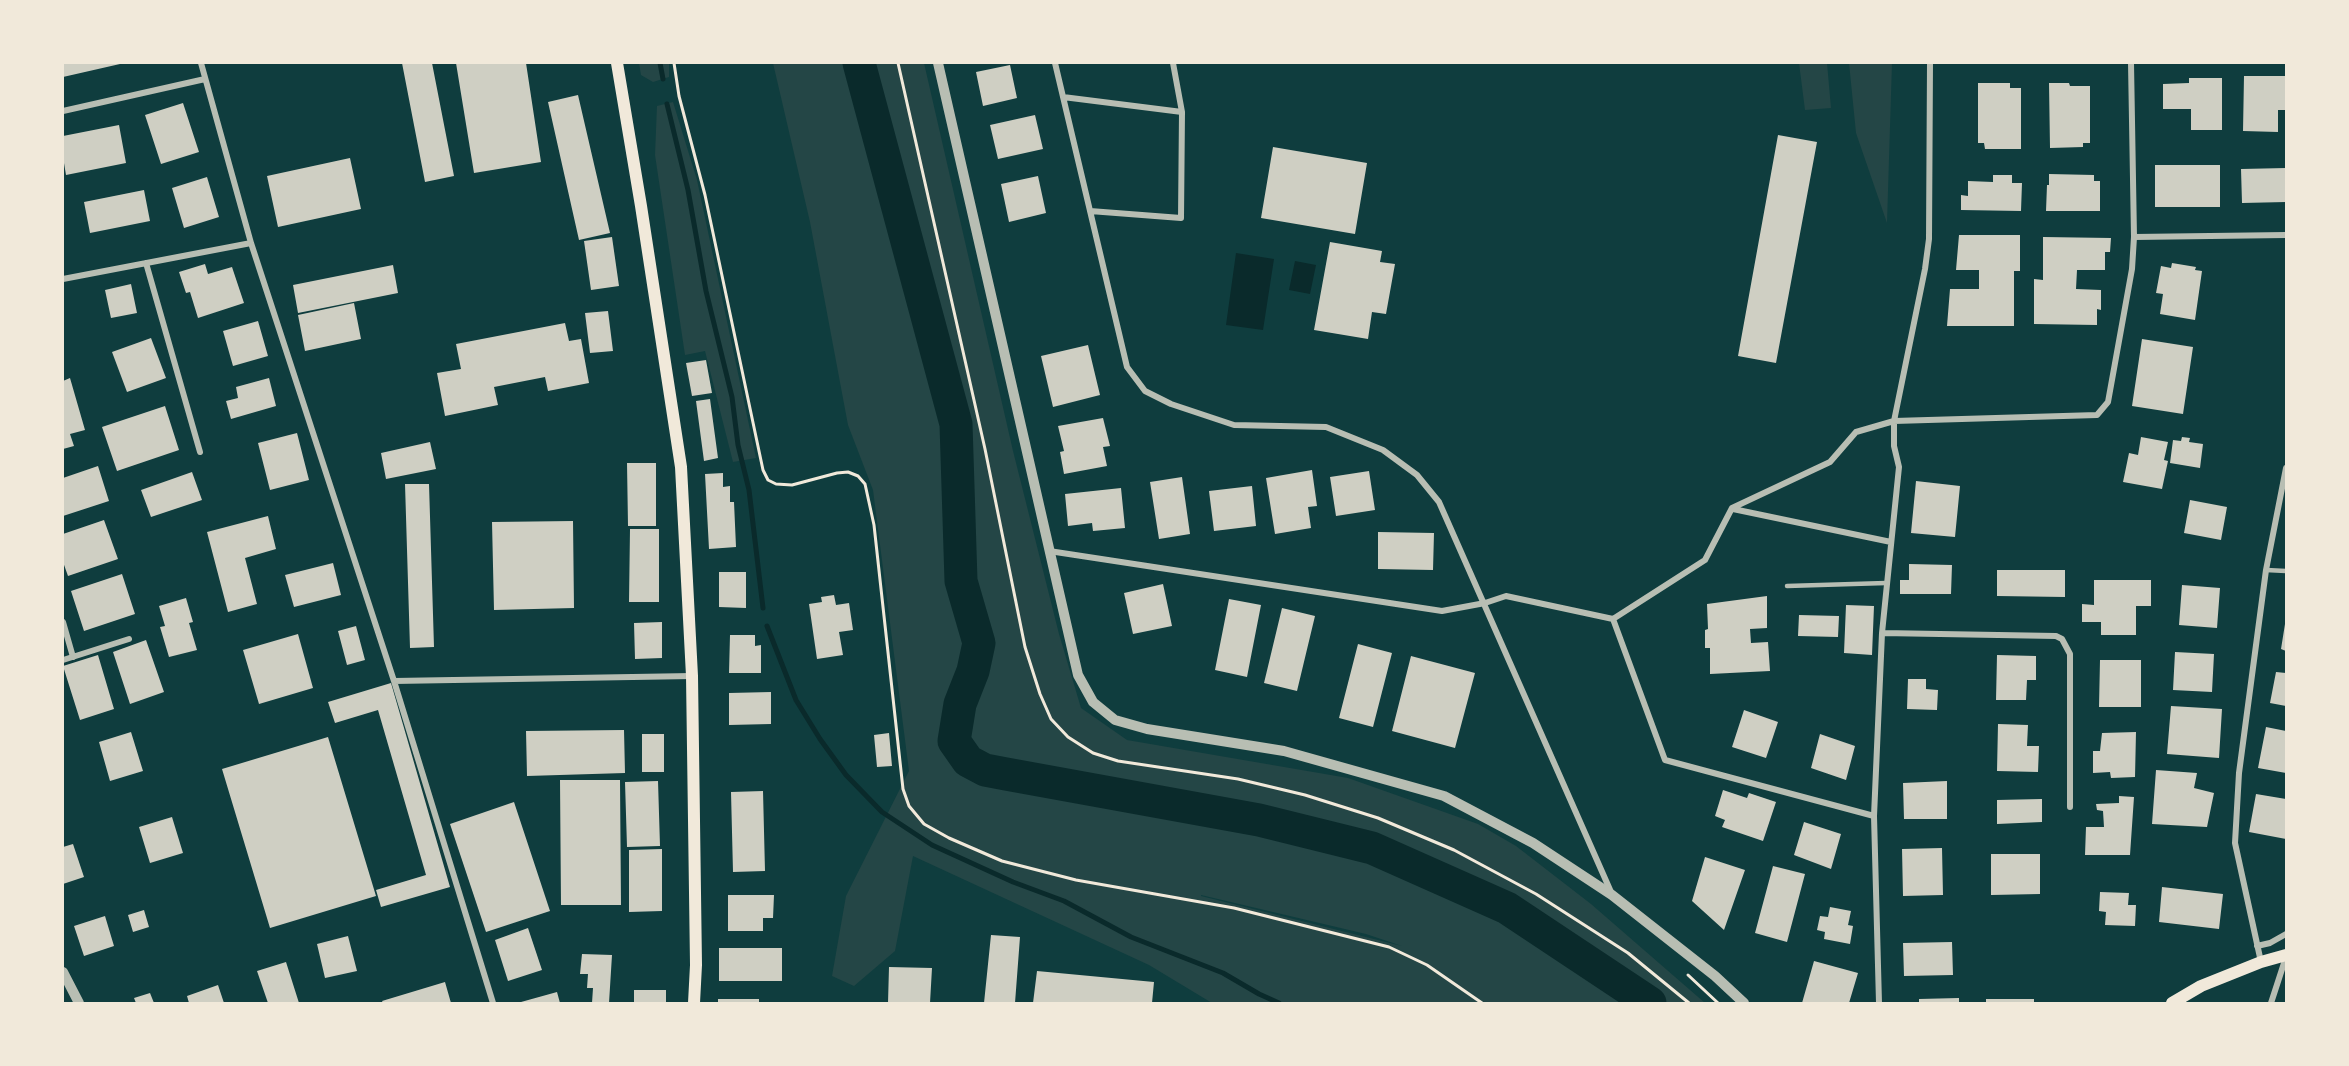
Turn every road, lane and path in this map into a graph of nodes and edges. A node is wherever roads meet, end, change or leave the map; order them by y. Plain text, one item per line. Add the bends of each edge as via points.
1 (201, 63) edge
2 (617, 63) edge
3 (674, 63) edge
4 (898, 63) edge
5 (938, 63) edge
6 (1055, 63) edge
7 (1173, 63) edge
8 (1930, 63) edge
9 (2132, 63) edge
10 (205, 79) junction
11 (1063, 97) junction
12 (63, 111) edge
13 (1182, 112) junction
14 (1090, 211) junction
15 (2286, 235) edge
16 (2134, 237) junction
17 (251, 243) junction
18 (146, 263) junction
19 (63, 279) edge
20 (1894, 421) junction
21 (200, 452) dead end
22 (2286, 468) edge
23 (1732, 508) junction
24 (1891, 542) junction
25 (1049, 551) junction
26 (2266, 570) junction
27 (2286, 571) edge
28 (1886, 583) junction
29 (1787, 586) dead end
30 (1485, 603) junction
31 (1613, 619) junction
32 (63, 622) edge
33 (1882, 633) junction
34 (129, 639) dead end
35 (73, 657) junction
36 (63, 660) edge
37 (692, 676) junction
38 (394, 681) junction
39 (2070, 807) dead end
40 (1874, 816) junction
41 (1612, 895) junction
42 (2286, 934) edge
43 (2257, 946) junction
44 (2286, 956) edge
45 (2260, 962) junction
46 (63, 972) edge
47 (79, 1003) edge
48 (493, 1003) edge
49 (694, 1003) edge
50 (1482, 1003) edge
51 (1689, 1003) edge
52 (1744, 1003) edge
53 (1879, 1003) edge
54 (2172, 1003) edge
55 (2271, 1003) edge

1 - 10 street
2 - 37 main road via 681,467
3 - 50 path via 763,470 768,480 776,484 792,485 848,472 865,484 874,525 903,789 916,815 949,838 1002,861 1076,880 1234,908 1389,947 1427,965
4 - 51 path via 978,416 1025,647 1051,719 1068,737 1102,756 1238,778 1305,795 1378,818 1454,850 1536,894 1628,953
5 - 25 street
6 - 11 street
7 - 13 street
8 - 20 street via 1929,239
9 - 16 street
10 - 12 street
10 - 17 street
11 - 13 street
11 - 14 street
13 - 14 street via 1181,218
14 - 30 street via 1127,367 1146,391 1171,404 1234,425 1326,427 1383,450 1417,475 1439,502
15 - 16 street
16 - 20 street via 2132,269 2108,402 2097,415
17 - 18 street
17 - 38 street
18 - 19 street
18 - 21 street
20 - 23 street via 1856,432 1830,462
20 - 24 street via 1899,467
22 - 26 street
23 - 24 street
23 - 31 street via 1705,560
24 - 28 street
25 - 30 street via 1442,610
25 - 41 street via 1078,675 1093,702 1115,720 1284,751 1444,796 1533,843
26 - 27 lane
26 - 43 street via 2239,773 2235,843
28 - 29 lane
28 - 33 street
30 - 31 street via 1506,596
30 - 41 street
31 - 40 street via 1665,760
32 - 35 street
33 - 39 street via 2062,639 2070,654
33 - 40 street
34 - 35 street
35 - 36 street
37 - 38 street
37 - 49 main road
38 - 48 street
40 - 53 street
41 - 52 street
42 - 43 street
43 - 45 street
44 - 45 main road
44 - 55 street
45 - 54 main road via 2201,986
46 - 47 street

